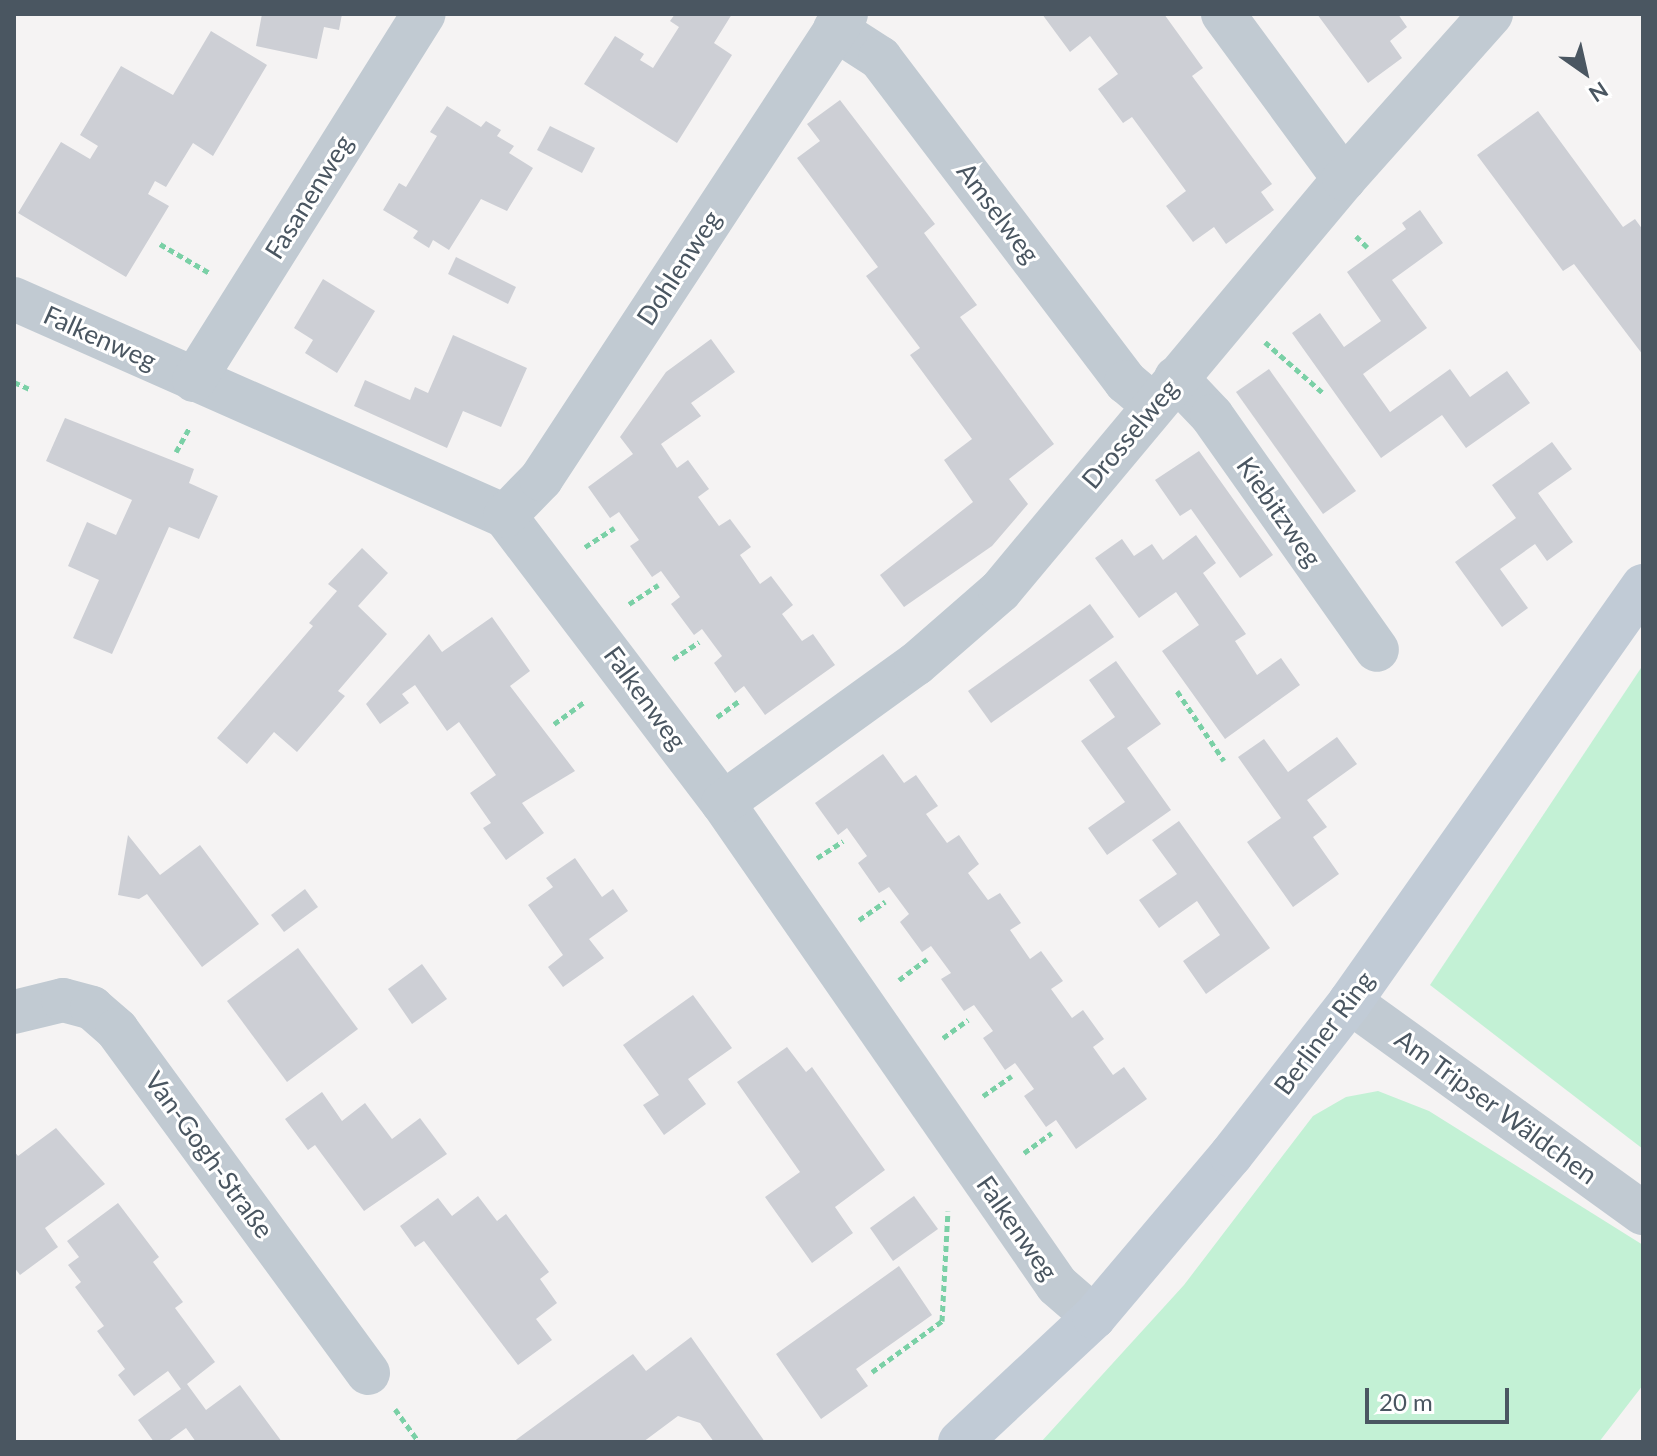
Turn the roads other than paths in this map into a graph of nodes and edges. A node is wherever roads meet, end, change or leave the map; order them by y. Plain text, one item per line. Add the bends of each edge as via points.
1 (424, 14) edge
2 (1223, 14) edge
3 (1491, 14) edge
4 (840, 22) edge
5 (1344, 179) junction
6 (14, 299) edge
7 (194, 380) junction
8 (1164, 392) junction
9 (505, 516) junction
10 (1643, 586) edge
11 (1377, 650) dead end
12 (723, 803) junction
13 (1350, 1002) junction
14 (14, 1012) edge
15 (1643, 1213) edge
16 (1094, 1317) junction
17 (368, 1373) dead end
18 (960, 1442) edge

1 - 7 street, Fasanenweg
2 - 5 street
3 - 5 street, Drosselweg
4 - 8 street, Amselweg via 880,58 1126,382
4 - 9 street, Dohlenweg via 541,479
5 - 8 street, Drosselweg
6 - 7 street, Falkenweg
7 - 9 street, Falkenweg
8 - 11 street, Kiebitzweg via 1212,416
8 - 12 street, Drosselweg via 1000,591 916,664
9 - 12 street, Falkenweg
10 - 13 main road, Berliner Ring
12 - 16 street, Falkenweg via 1057,1285
13 - 15 street, Am Tripser Wäldchen
13 - 16 main road, Berliner Ring via 1231,1155
14 - 17 street, Van-Gogh-Straße via 63,1000 92,1008 117,1030
16 - 18 main road, Berliner Ring

